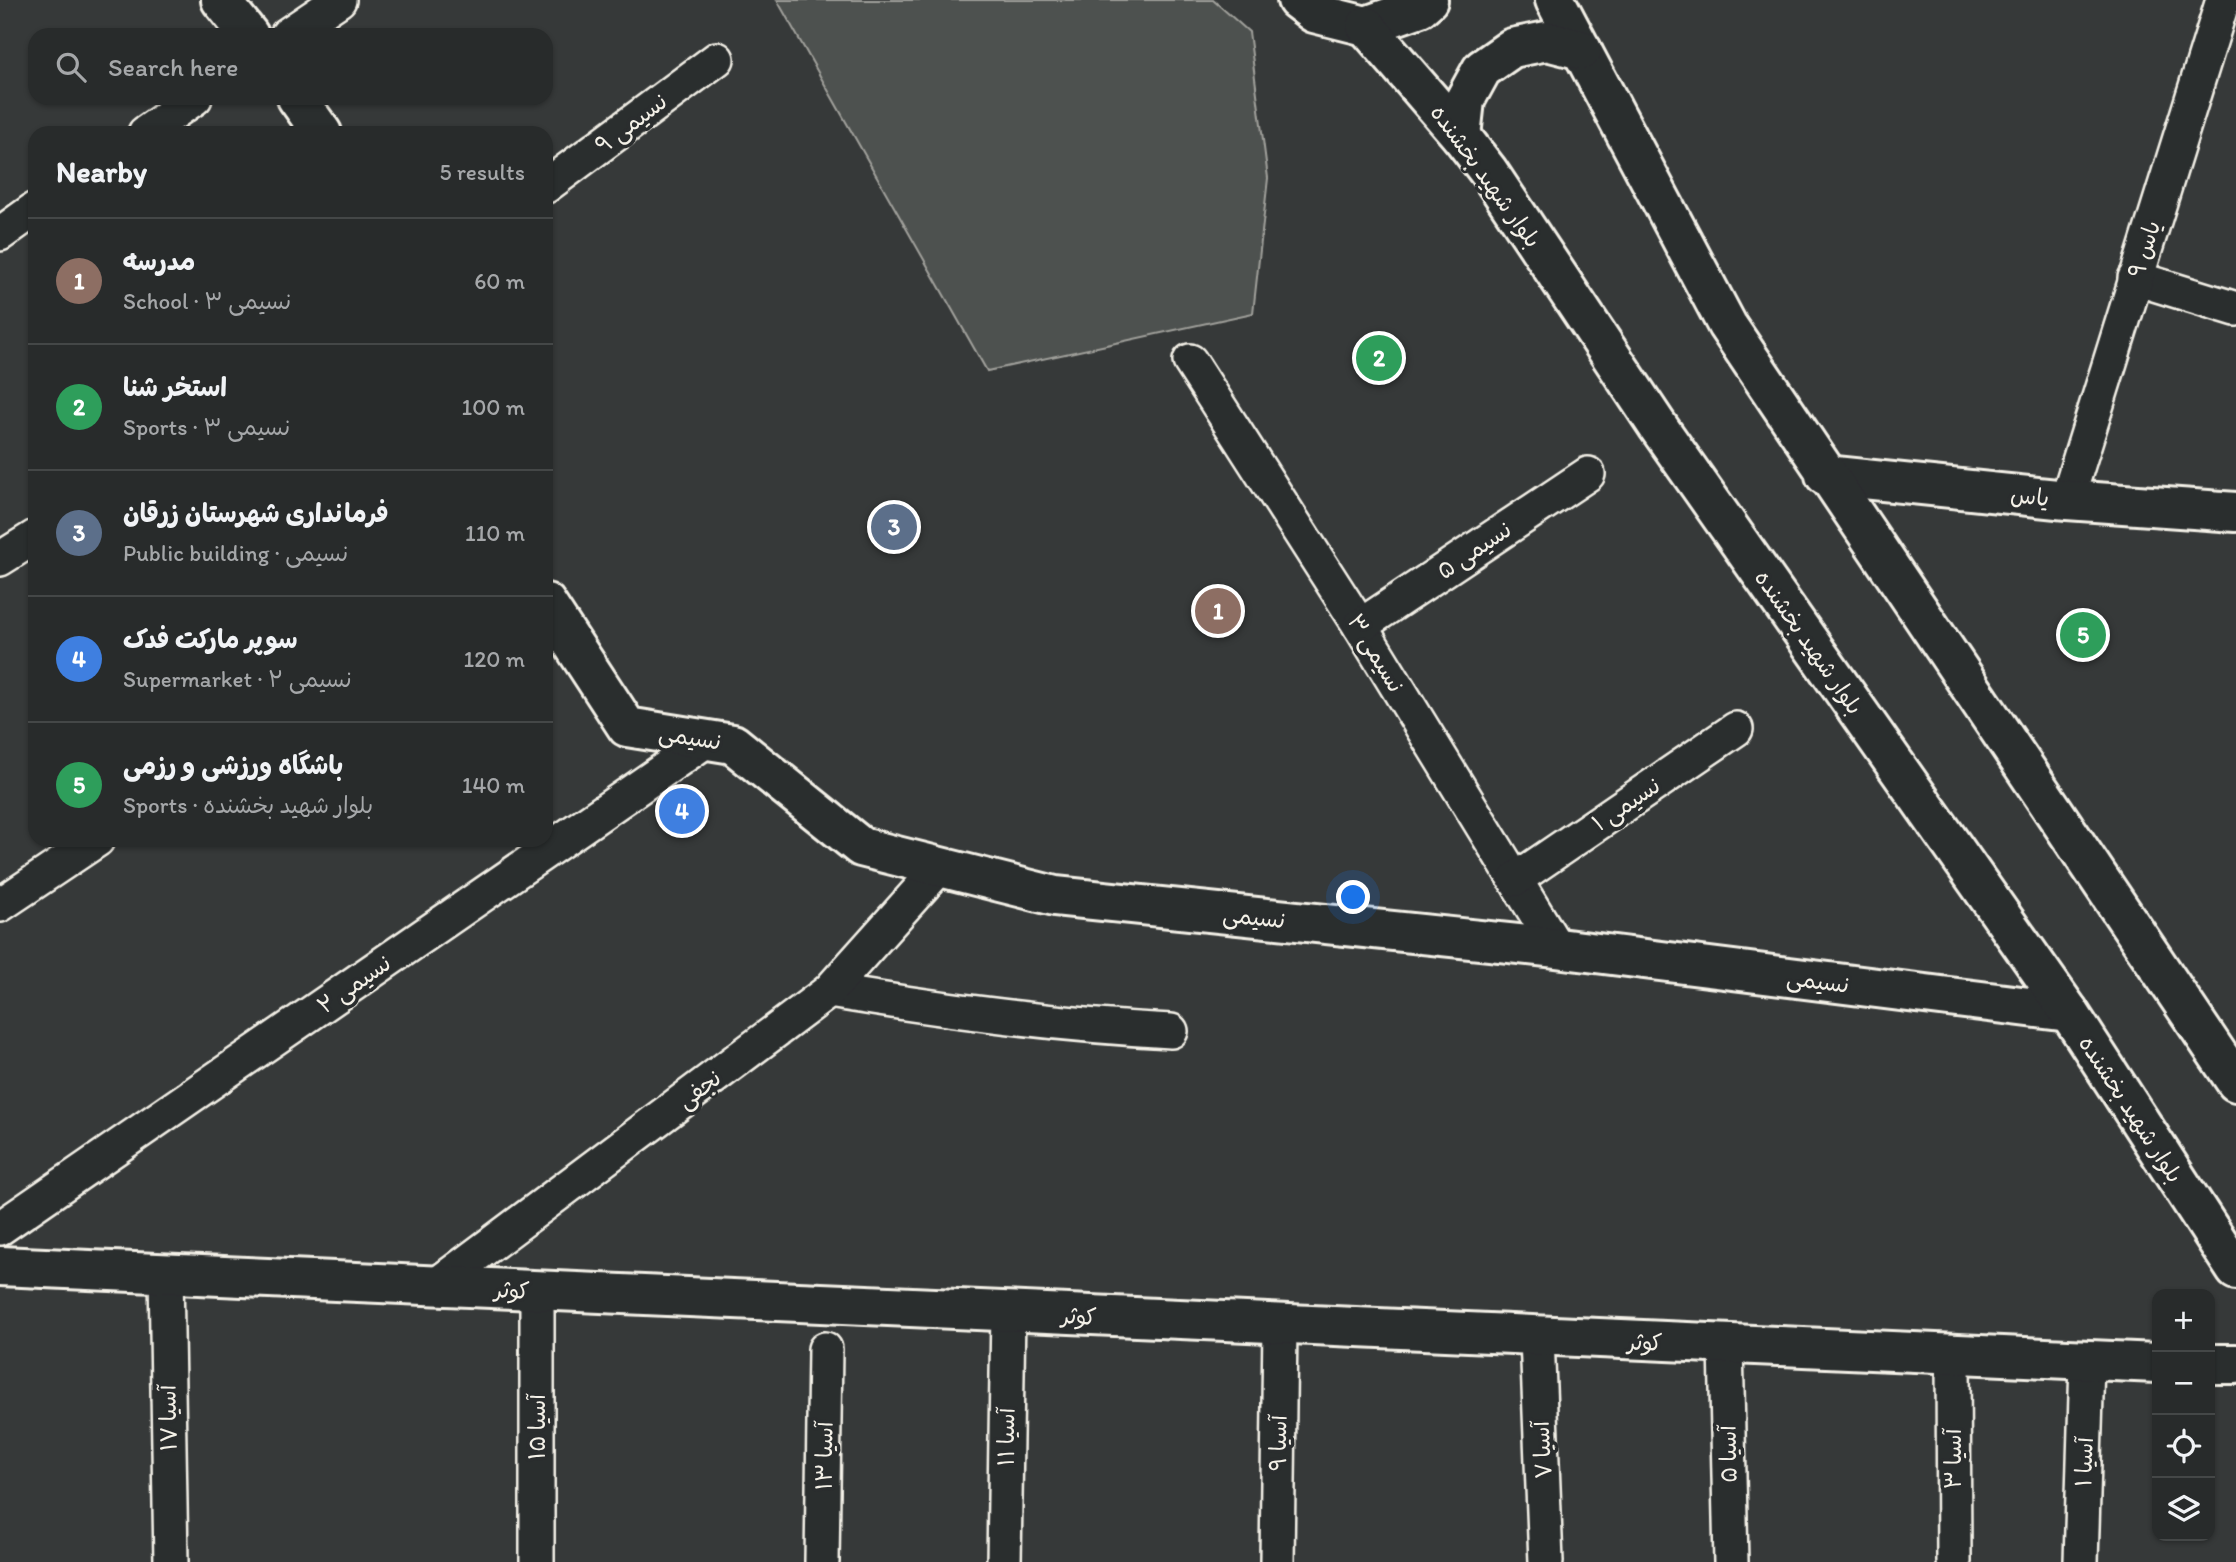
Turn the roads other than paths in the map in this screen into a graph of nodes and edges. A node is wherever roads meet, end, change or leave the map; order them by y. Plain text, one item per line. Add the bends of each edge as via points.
1 (221, 0) edge
2 (339, 0) edge
3 (1297, 0) edge
4 (1428, 0) edge
5 (1555, 0) edge
6 (2224, 0) edge
7 (1366, 26) junction
8 (243, 28) edge
9 (297, 28) edge
10 (1582, 50) junction
11 (717, 59) dead end
12 (185, 105) edge
13 (302, 105) edge
14 (155, 126) edge
15 (317, 126) edge
16 (1461, 135) junction
17 (553, 181) edge
18 (28, 214) edge
19 (0, 234) edge
20 (2135, 278) junction
21 (2236, 309) edge
22 (1190, 361) dead end
23 (1588, 474) dead end
24 (1825, 475) junction
25 (2067, 500) junction
26 (2236, 512) edge
27 (28, 541) edge
28 (0, 559) edge
29 (553, 614) edge
30 (1360, 626) junction
31 (1736, 729) dead end
32 (707, 740) junction
33 (553, 846) edge
34 (87, 847) edge
35 (552, 847) edge
36 (940, 867) junction
37 (1516, 879) junction
38 (0, 905) edge
39 (1557, 948) junction
40 (830, 990) junction
41 (2069, 1013) junction
42 (1171, 1031) dead end
43 (2236, 1082) edge
44 (0, 1228) edge
45 (0, 1266) edge
46 (2236, 1270) edge
47 (166, 1274) junction
48 (435, 1286) junction
49 (537, 1291) junction
50 (1007, 1312) junction
51 (1280, 1325) junction
52 (1537, 1337) junction
53 (1726, 1345) junction
54 (825, 1349) dead end
55 (1953, 1356) junction
56 (2087, 1362) junction
57 (2152, 1363) edge
58 (2215, 1364) edge
59 (2236, 1364) edge
60 (171, 1562) edge
61 (537, 1562) edge
62 (822, 1562) edge
63 (1004, 1562) edge
64 (1277, 1562) edge
65 (1546, 1562) edge
66 (1731, 1562) edge
67 (1954, 1562) edge
68 (2081, 1562) edge

1 - 8 street
2 - 9 street
3 - 7 street via 1314,13
4 - 7 street
5 - 10 street
6 - 20 street, یاس ۹
7 - 16 street, بلوار شهید بخشنده
10 - 16 street via 1547,41 1512,48 1482,68 1465,100
10 - 24 street via 1727,325
11 - 17 street, نسیمی ۹
12 - 14 street
13 - 15 street
16 - 41 street, بلوار شهید بخشنده via 1665,436
18 - 19 street
20 - 21 street
20 - 25 street, یاس ۹
22 - 30 street, نسیمی ۳
23 - 30 street, نسیمی ۵
24 - 25 street, یاس
24 - 43 street
25 - 26 street, یاس
27 - 28 street
29 - 32 street, نسیمی via 627,727
30 - 37 street, نسیمی ۳
31 - 37 street, نسیمی ۱
32 - 33 street, نسیمی ۲
32 - 36 street, نسیمی via 733,744 861,848
34 - 38 street
35 - 44 street, نسیمی ۲
36 - 39 street, نسیمی via 1055,896
36 - 40 street, نجفی
37 - 39 street, نسیمی ۳
39 - 41 street, نسیمی
40 - 42 street via 971,1014
40 - 48 street, نجفی
41 - 46 street, بلوار شهید بخشنده
45 - 47 street, کوثر
47 - 48 street, کوثر
47 - 60 street, آسیا ۱۷
48 - 49 street, کوثر
49 - 50 street, کوثر
49 - 61 street, آسیا ۱۵
50 - 51 street, کوثر
50 - 63 street, آسیا ۱۱
51 - 52 street, کوثر
51 - 64 street, آسیا ۹
52 - 53 street, کوثر
52 - 65 street, آسیا ۷
53 - 55 street, کوثر
53 - 66 street, آسیا ۵
54 - 62 street, آسیا ۱۳
55 - 56 street, کوثر
55 - 67 street, آسیا ۳
56 - 57 street, کوثر
56 - 68 street, آسیا ۱
58 - 59 street

